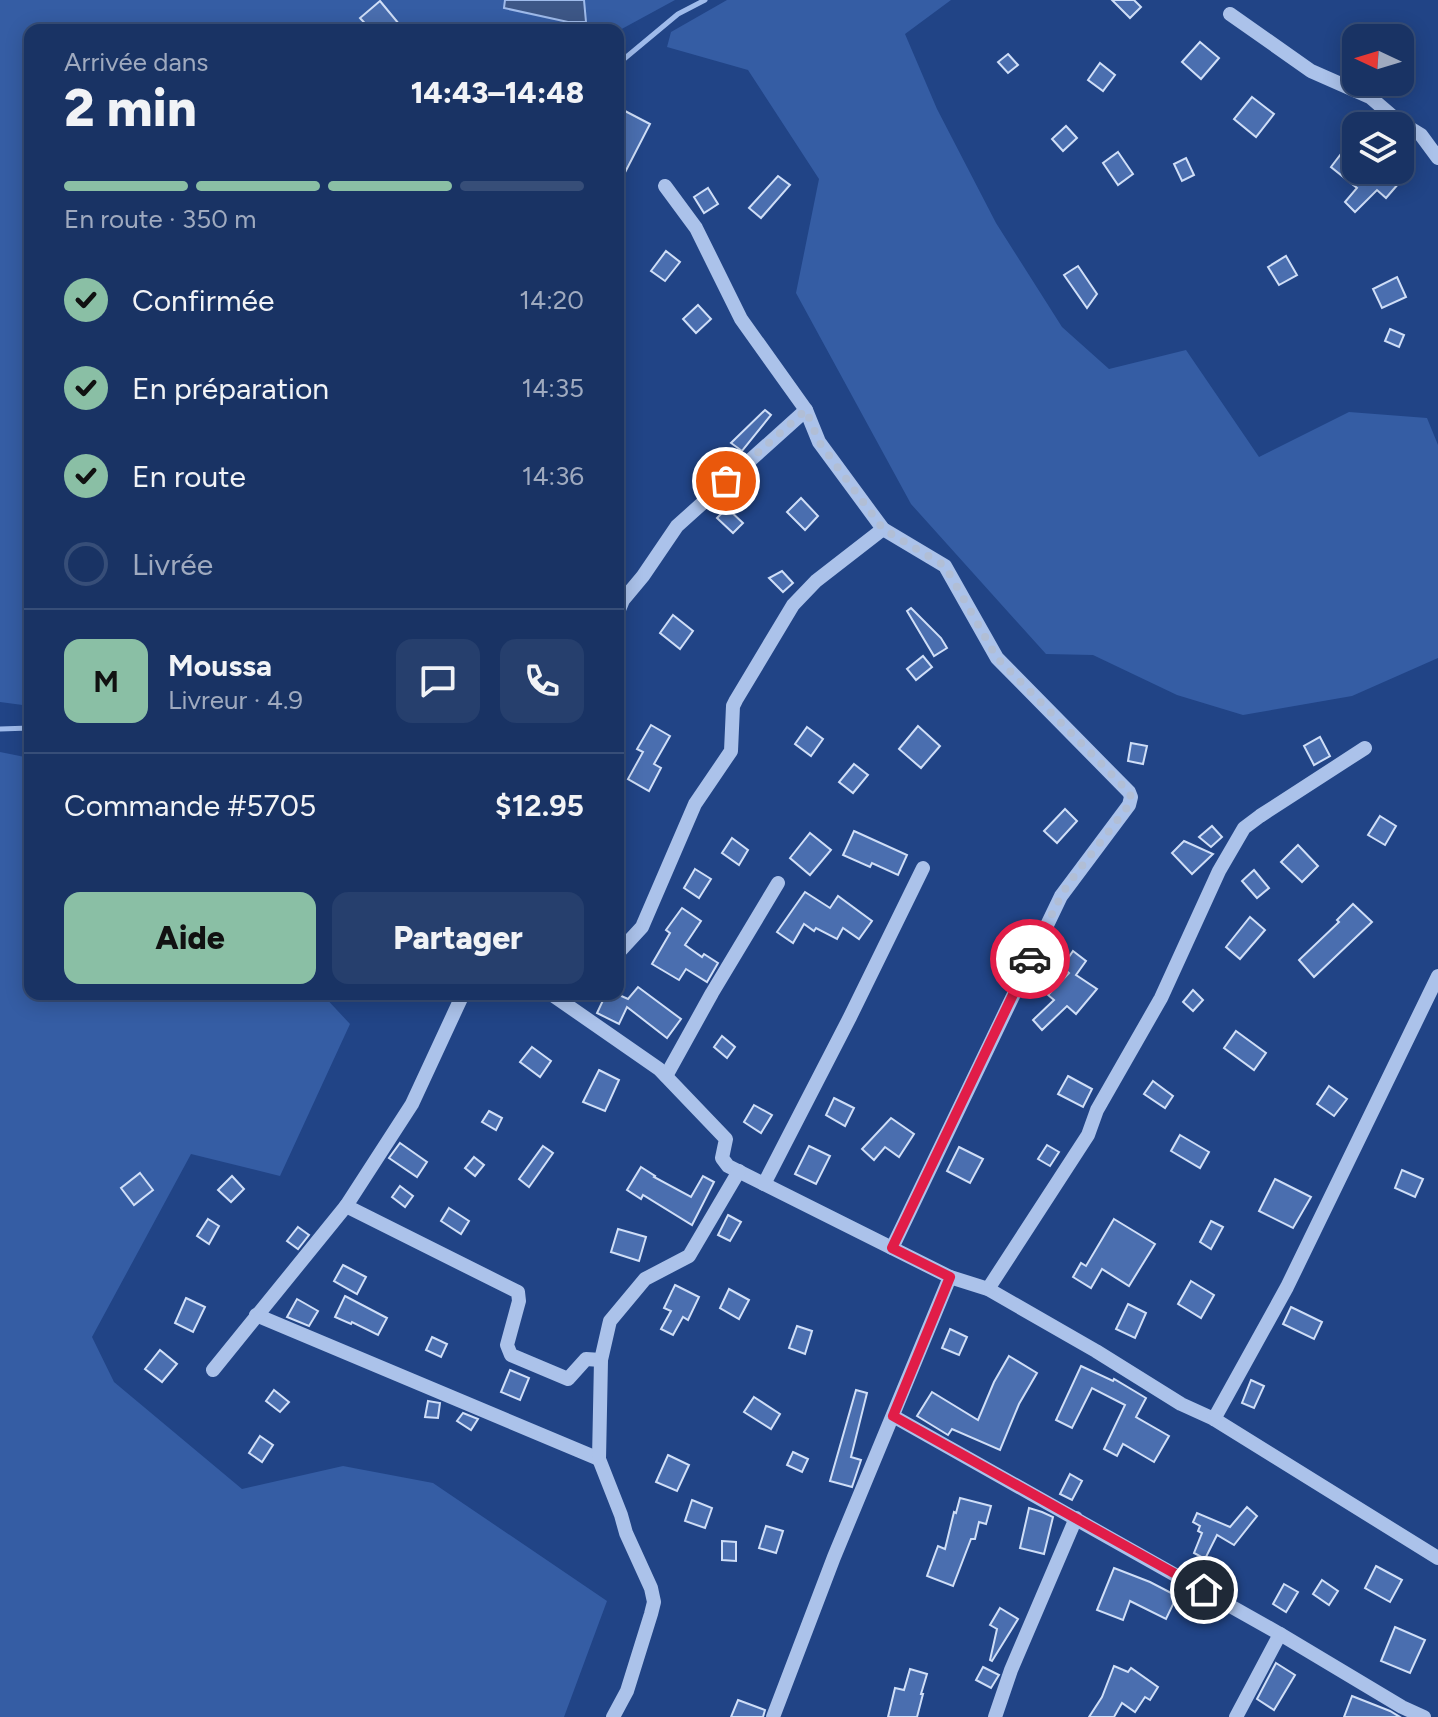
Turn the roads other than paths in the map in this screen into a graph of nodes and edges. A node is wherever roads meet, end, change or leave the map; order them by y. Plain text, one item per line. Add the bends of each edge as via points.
1 (1230, 14) dead end
2 (1438, 158) edge
3 (665, 186) dead end
4 (806, 410) junction
5 (883, 529) junction
6 (624, 599) edge
7 (1365, 748) dead end
8 (923, 868) dead end
9 (778, 883) dead end
10 (624, 946) edge
11 (1438, 976) edge
12 (460, 1000) edge
13 (573, 1000) edge
14 (666, 1076) junction
15 (739, 1171) junction
16 (764, 1184) junction
17 (346, 1206) junction
18 (892, 1248) junction
19 (950, 1277) junction
20 (988, 1289) junction
21 (256, 1315) junction
22 (601, 1360) junction
23 (213, 1370) dead end
24 (893, 1416) junction
25 (1214, 1419) junction
26 (599, 1459) junction
27 (1076, 1518) junction
28 (1438, 1558) edge
29 (1280, 1634) junction
30 (613, 1717) edge
31 (773, 1717) edge
32 (995, 1717) edge
33 (1236, 1717) edge
34 (1424, 1717) edge

1 - 2 street via 1311,71 1370,97 1415,129
3 - 4 street via 696,228 741,319
4 - 5 street via 819,442
4 - 6 street via 677,526
5 - 10 street via 793,605 733,706 731,751 695,804 642,927
5 - 18 street via 945,566 997,658 1131,797 1061,896
7 - 20 street via 1244,828 1088,1135
8 - 16 street
9 - 14 street
11 - 25 street via 1287,1287
12 - 17 street via 412,1104
13 - 14 street
14 - 15 street via 726,1139 722,1158
15 - 16 street
15 - 22 street via 689,1256 645,1279 610,1321
16 - 18 street
17 - 21 street
17 - 22 street via 518,1292 507,1345 511,1355 568,1379 586,1359
18 - 19 street
19 - 20 street
19 - 24 street
20 - 25 street
21 - 23 street
21 - 26 street
22 - 26 street
24 - 27 street
24 - 31 street
25 - 28 street
26 - 30 street via 654,1602 627,1691
27 - 29 street
27 - 32 street
29 - 33 street
29 - 34 street

